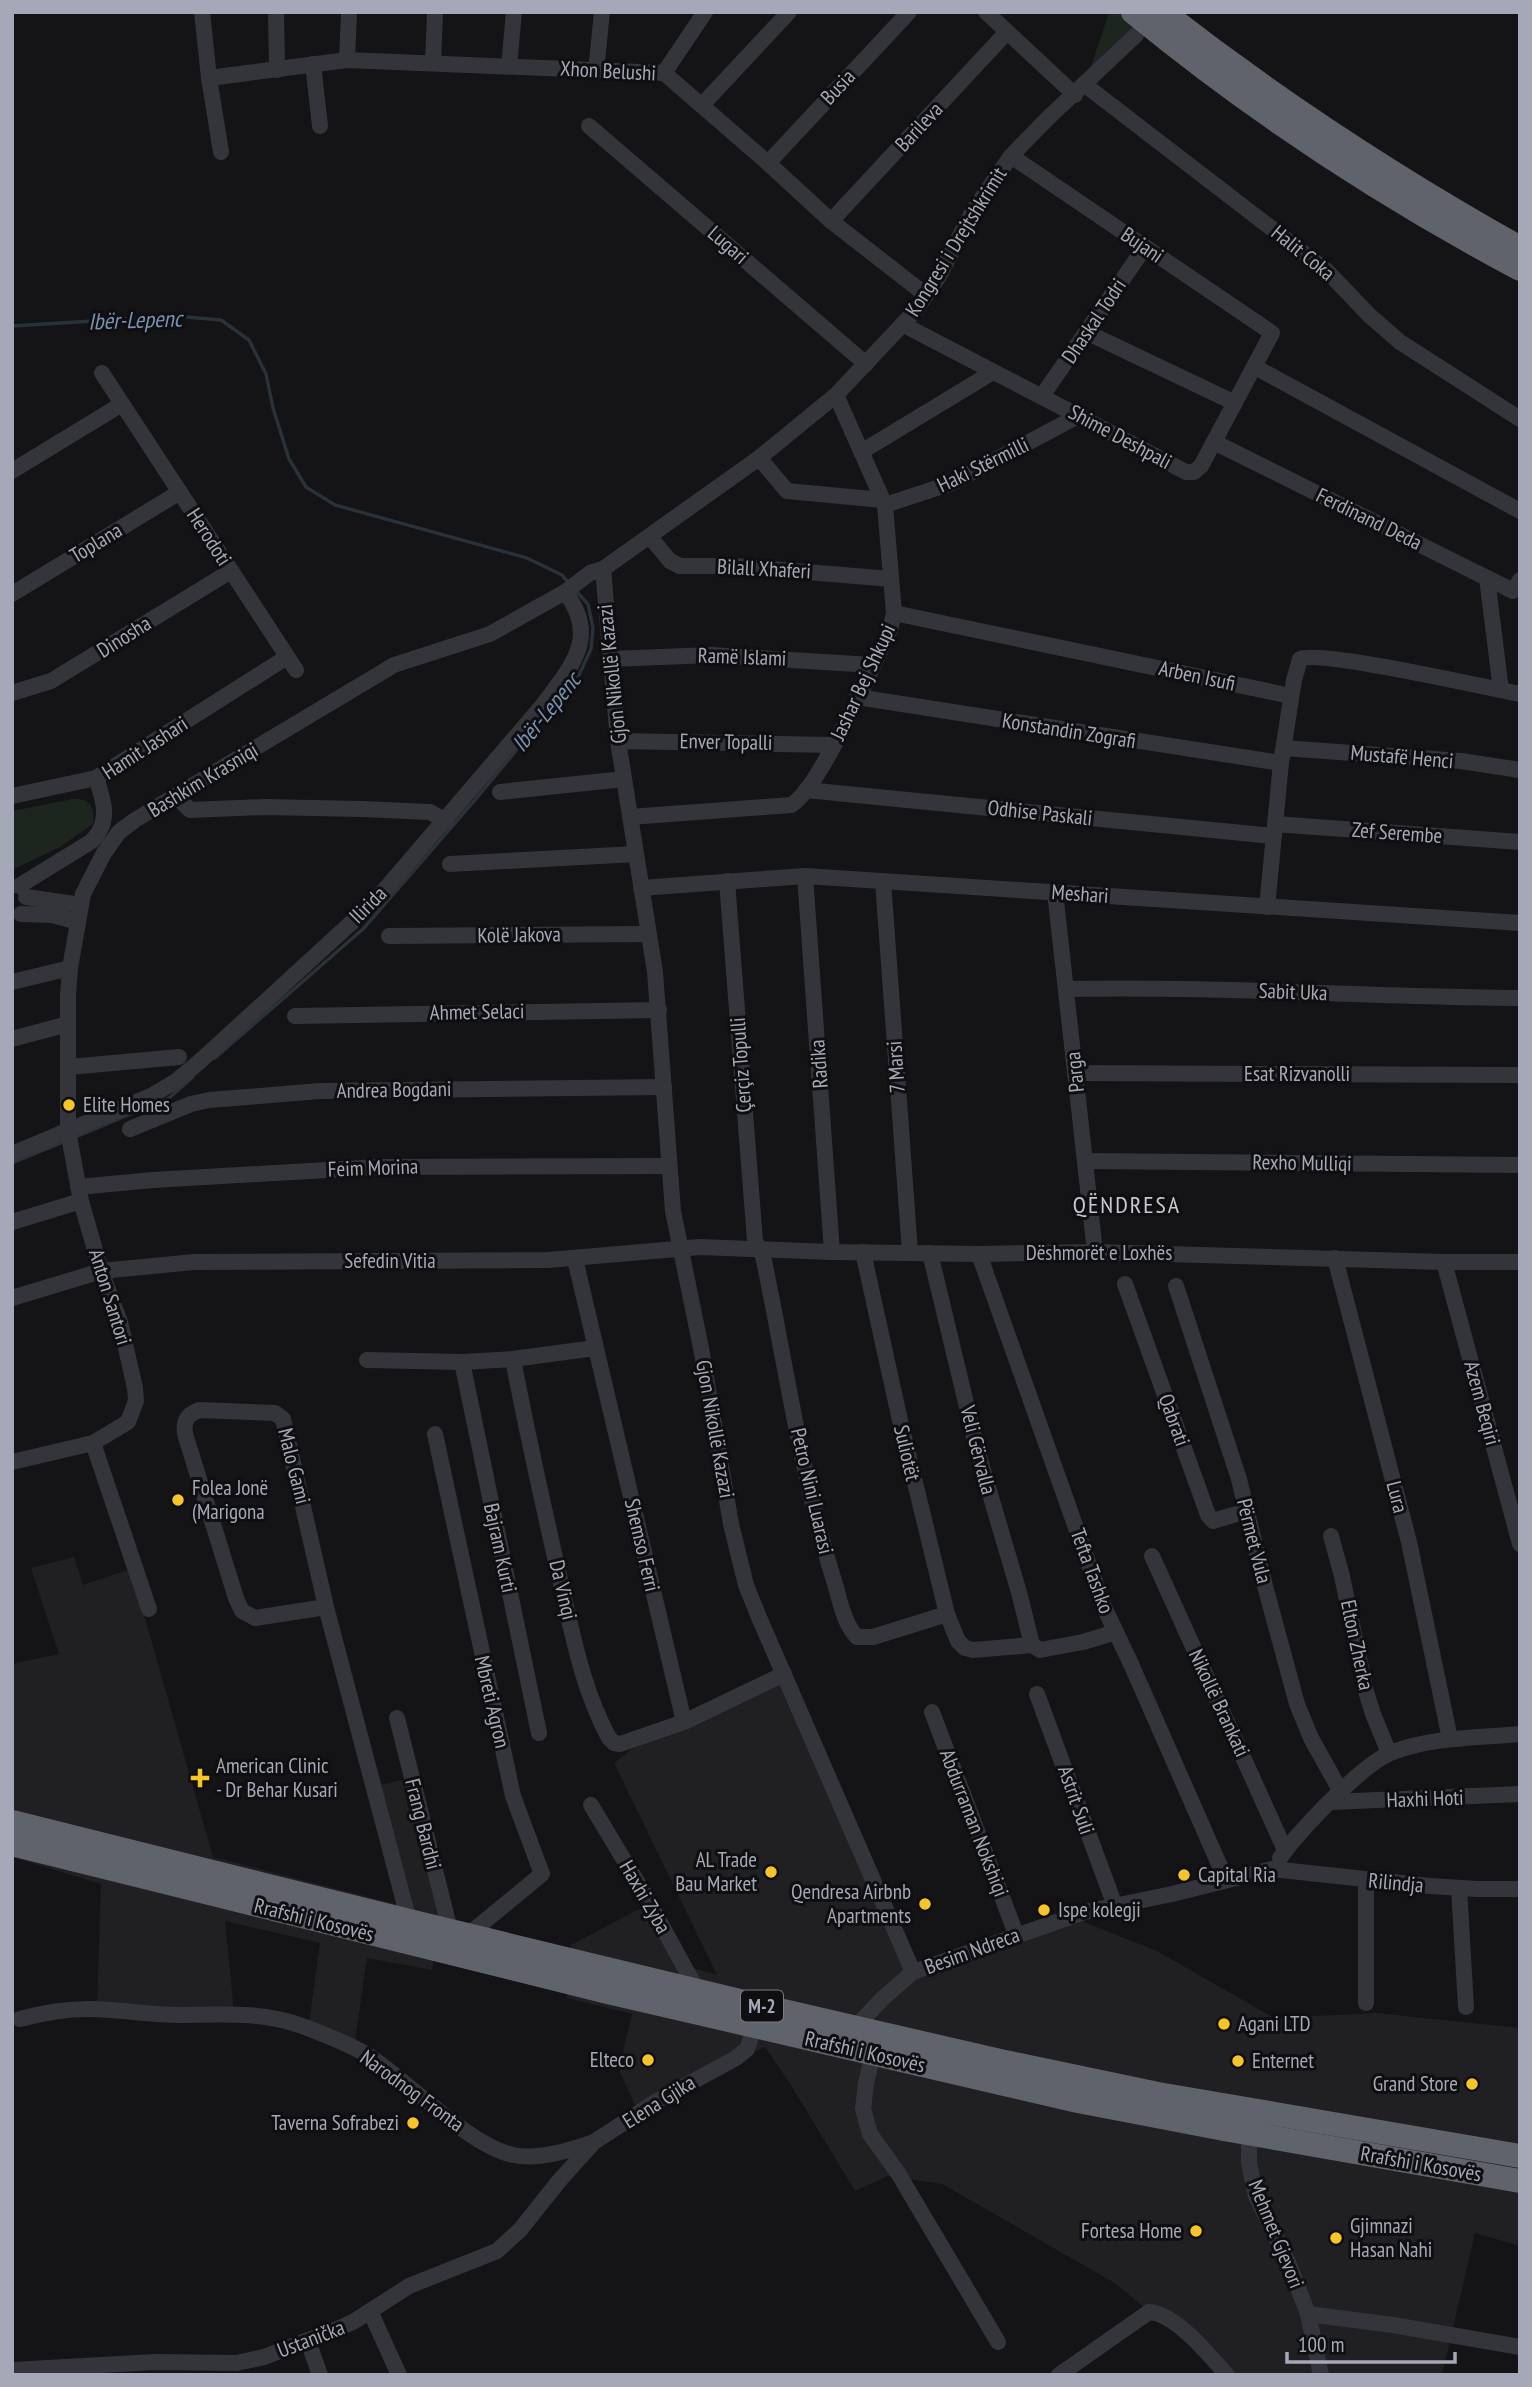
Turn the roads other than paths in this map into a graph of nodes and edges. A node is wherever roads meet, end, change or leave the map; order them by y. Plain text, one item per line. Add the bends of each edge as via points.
1 (202, 12) edge
2 (276, 12) edge
3 (349, 12) edge
4 (435, 12) edge
5 (514, 12) edge
6 (602, 12) edge
7 (705, 12) edge
8 (789, 12) edge
9 (909, 12) edge
10 (986, 12) edge
11 (1163, 12) edge
12 (1135, 24) edge
13 (1007, 32) junction
14 (346, 60) junction
15 (433, 63) junction
16 (313, 64) junction
17 (509, 66) junction
18 (277, 70) junction
19 (596, 71) junction
20 (664, 73) junction
21 (209, 78) junction
22 (1080, 90) junction
23 (702, 106) junction
24 (320, 126) dead end
25 (589, 126) dead end
26 (221, 152) dead end
27 (1011, 156) junction
28 (768, 163) junction
29 (831, 222) junction
30 (1145, 247) junction
31 (1520, 248) edge
32 (1520, 269) edge
33 (926, 295) junction
34 (904, 325) junction
35 (1086, 332) junction
36 (1272, 333) joint
37 (866, 364) junction
38 (1255, 367) junction
39 (993, 372) junction
40 (102, 373) dead end
41 (836, 395) junction
42 (1042, 396) junction
43 (1235, 403) junction
44 (122, 404) junction
45 (1078, 416) junction
46 (1520, 419) edge
47 (1214, 442) junction
48 (861, 453) junction
49 (759, 458) junction
50 (12, 471) edge
51 (180, 492) junction
52 (884, 503) junction
53 (1520, 511) edge
54 (650, 537) junction
55 (603, 569) junction
56 (231, 571) junction
57 (1487, 578) junction
58 (891, 579) junction
59 (1520, 580) edge
60 (571, 586) junction
61 (12, 594) edge
62 (894, 613) junction
63 (611, 659) junction
64 (292, 663) joint
65 (873, 665) junction
66 (1501, 690) junction
67 (12, 693) edge
68 (1520, 694) edge
69 (1291, 696) junction
70 (857, 697) junction
71 (618, 741) junction
72 (834, 745) junction
73 (1283, 755) junction
74 (1520, 770) edge
75 (96, 778) junction
76 (624, 779) junction
77 (806, 790) junction
78 (500, 792) dead end
79 (12, 796) edge
80 (176, 796) junction
81 (630, 817) junction
82 (446, 821) junction
83 (1274, 830) junction
84 (1520, 842) edge
85 (636, 854) junction
86 (450, 864) dead end
87 (805, 876) junction
88 (727, 881) junction
89 (883, 881) junction
90 (19, 888) edge
91 (641, 888) junction
92 (1055, 892) junction
93 (81, 905) junction
94 (1267, 907) junction
95 (17, 916) edge
96 (78, 922) junction
97 (1520, 923) edge
98 (648, 934) junction
99 (389, 936) dead end
100 (70, 968) junction
101 (12, 982) edge
102 (1066, 989) junction
103 (1520, 998) edge
104 (659, 1010) junction
105 (295, 1016) dead end
106 (68, 1024) junction
107 (12, 1039) edge
108 (179, 1057) dead end
109 (69, 1067) junction
110 (1075, 1073) junction
111 (1520, 1075) edge
112 (664, 1087) junction
113 (130, 1129) dead end
114 (68, 1131) junction
115 (12, 1154) edge
116 (1085, 1161) junction
117 (1520, 1165) edge
118 (668, 1166) junction
119 (79, 1194) junction
120 (12, 1222) edge
121 (679, 1248) junction
122 (759, 1249) junction
123 (1095, 1251) junction
124 (832, 1252) junction
125 (863, 1252) junction
126 (910, 1252) junction
127 (930, 1253) junction
128 (979, 1254) junction
129 (1335, 1258) junction
130 (575, 1259) junction
131 (1444, 1262) junction
132 (1520, 1262) edge
133 (101, 1271) junction
134 (1125, 1284) dead end
135 (1176, 1286) dead end
136 (12, 1298) edge
137 (595, 1348) junction
138 (513, 1359) junction
139 (367, 1360) dead end
140 (462, 1362) junction
141 (435, 1434) dead end
142 (93, 1443) junction
143 (12, 1462) edge
144 (1247, 1511) junction
145 (1331, 1536) dead end
146 (1520, 1544) edge
147 (1152, 1556) dead end
148 (326, 1607) junction
149 (149, 1609) dead end
150 (947, 1614) junction
151 (1116, 1632) junction
152 (1032, 1646) junction
153 (785, 1674) junction
154 (1037, 1694) dead end
155 (932, 1712) dead end
156 (397, 1718) dead end
157 (684, 1722) junction
158 (538, 1733) dead end
159 (1520, 1734) edge
160 (1450, 1740) junction
161 (1389, 1753) junction
162 (1520, 1794) edge
163 (1336, 1797) junction
164 (591, 1805) dead end
165 (12, 1822) edge
166 (12, 1844) edge
167 (1286, 1850) junction
168 (12, 1856) edge
169 (1272, 1869) junction
170 (1226, 1880) junction
171 (1366, 1880) junction
172 (1459, 1888) junction
173 (1520, 1889) edge
174 (1115, 1906) junction
175 (409, 1921) junction
176 (459, 1933) junction
177 (1016, 1934) junction
178 (913, 1972) junction
179 (698, 1990) junction
180 (1366, 2003) dead end
181 (1466, 2007) dead end
182 (20, 2019) dead end
183 (855, 2028) junction
184 (754, 2032) junction
185 (873, 2054) junction
186 (1249, 2134) junction
187 (594, 2142) junction
188 (540, 2156) junction
189 (1520, 2156) edge
190 (559, 2181) junction
191 (1520, 2181) edge
192 (392, 2295) joint
193 (370, 2311) junction
194 (1308, 2314) junction
195 (308, 2341) junction
196 (998, 2342) dead end
197 (1520, 2347) edge
198 (186, 2368) edge
199 (12, 2370) edge
200 (320, 2375) edge
201 (399, 2375) edge
202 (1059, 2375) edge
203 (1227, 2375) edge
204 (1321, 2375) edge

1 - 21 street
2 - 18 street
3 - 14 street
4 - 15 street
5 - 17 street
6 - 19 street
7 - 20 street
8 - 23 street
9 - 28 street, Busia
10 - 13 street, Halit Coka
11 - 31 highway via 1299,112 1412,186
12 - 22 street, Kongresi i Drejtshkrimit
12 - 32 highway via 1405,203
13 - 22 street, Halit Coka
13 - 29 street, Barileva
14 - 15 street, Xhon Belushi
14 - 16 street, Xhon Belushi
15 - 17 street, Xhon Belushi
16 - 18 street, Xhon Belushi
16 - 24 street
17 - 19 street, Xhon Belushi
18 - 21 street, Xhon Belushi
19 - 20 street, Xhon Belushi
20 - 23 street, Xhon Belushi
21 - 26 street
22 - 27 street, Kongresi i Drejtshkrimit
22 - 46 street, Halit Coka via 1327,271 1400,342
23 - 28 street, Xhon Belushi
25 - 37 street, Lugari
27 - 30 street, Bujani
27 - 33 street, Kongresi i Drejtshkrimit via 973,211
28 - 29 street, Xhon Belushi
29 - 33 street, Xhon Belushi
30 - 35 street, Dhaskal Todri
30 - 36 street, Bujani
33 - 34 street, Kongresi i Drejtshkrimit
34 - 37 street, Kongresi i Drejtshkrimit
34 - 39 street, Shime Deshpali
35 - 42 street, Dhaskal Todri
35 - 43 street
36 - 38 street, Shime Deshpali
37 - 41 street, Kongresi i Drejtshkrimit
38 - 43 street, Shime Deshpali
38 - 53 street
39 - 42 street, Shime Deshpali
39 - 48 street
40 - 44 street, Herodoti
41 - 48 street, Jashar Bej Shkupi
41 - 49 street, Kongresi i Drejtshkrimit
42 - 45 street, Shime Deshpali
43 - 47 street, Shime Deshpali
44 - 50 street
44 - 51 street, Herodoti
45 - 47 street, Shime Deshpali via 1186,472 1198,470
45 - 52 street, Haki Stërmilli via 952,483
47 - 57 street, Ferdinand Deda
48 - 52 street, Jashar Bej Shkupi
49 - 52 street via 787,491
49 - 54 street, Kongresi i Drejtshkrimit
51 - 56 street, Herodoti
51 - 61 street, Toplana
52 - 58 street, Jashar Bej Shkupi
54 - 55 street, Kongresi i Drejtshkrimit
54 - 58 street, Bilall Xhaferi via 680,566
55 - 60 street
55 - 63 street, Gjon Nikollë Kazazi
56 - 64 street, Herodoti
56 - 67 street, Dinosha via 51,681
57 - 59 street, Ferdinand Deda via 1513,591
57 - 66 street
58 - 62 street, Jashar Bej Shkupi
60 - 80 street, Bashkim Krasniqi via 490,634 394,666
60 - 82 street, Ilirida via 580,617 577,655 542,706
62 - 65 street, Jashar Bej Shkupi
62 - 69 street, Arben Isufi
63 - 65 street, Ramë Islami via 711,655
63 - 71 street, Gjon Nikollë Kazazi
64 - 75 street, Hamit Jashari
65 - 70 street, Jashar Bej Shkupi
66 - 68 street
66 - 69 street via 1309,656 1300,659
69 - 73 street
70 - 72 street, Jashar Bej Shkupi
70 - 73 street, Konstandin Zografi
71 - 72 street, Enver Topalli
71 - 76 street, Gjon Nikollë Kazazi
72 - 77 street, Jashar Bej Shkupi
73 - 74 street, Mustafë Henci via 1461,761
73 - 83 street
75 - 79 street
75 - 90 street, Hamit Jashari via 105,806 97,836
76 - 78 street
76 - 81 street, Gjon Nikollë Kazazi
77 - 81 street, Jashar Bej Shkupi via 791,805
77 - 83 street, Odhise Paskali
80 - 82 street via 190,810 376,809 430,812
80 - 93 street, Bashkim Krasniqi via 120,832 104,853
81 - 85 street, Gjon Nikollë Kazazi
82 - 114 street, Ilirida via 375,901 198,1063 151,1096
83 - 84 street, Zef Serembe
83 - 94 street
85 - 86 street
85 - 91 street, Gjon Nikollë Kazazi
87 - 88 street, Meshari
87 - 89 street, Meshari
87 - 124 street, Radika
88 - 91 street, Meshari
88 - 122 street, Çerçiz Topulli via 754,1236
89 - 92 street, Meshari
89 - 126 street, 7 Marsi
90 - 93 street
90 - 95 street via 26,903
91 - 98 street, Gjon Nikollë Kazazi
92 - 94 street, Meshari
92 - 102 street, Parga
93 - 96 street, Bashkim Krasniqi
94 - 97 street, Meshari
95 - 96 street via 52,915
96 - 100 street, Bashkim Krasniqi
98 - 99 street, Kolë Jakova
98 - 104 street, Gjon Nikollë Kazazi
100 - 101 street
100 - 106 street, Bashkim Krasniqi
102 - 103 street, Sabit Uka
102 - 110 street, Parga
104 - 105 street, Ahmet Selaci
104 - 112 street, Gjon Nikollë Kazazi
106 - 107 street
106 - 109 street, Bashkim Krasniqi
108 - 109 street
109 - 114 street, Bashkim Krasniqi
110 - 111 street, Esat Rizvanolli
110 - 116 street, Parga
112 - 113 street, Andrea Bogdani via 318,1091 191,1104
112 - 118 street, Gjon Nikollë Kazazi
114 - 115 street, Ilirida
114 - 119 street, Anton Santori
116 - 117 street, Rexho Mulliqi
116 - 123 street, Parga
118 - 119 street, Feim Morina via 378,1167 153,1180
118 - 121 street, Gjon Nikollë Kazazi
119 - 120 street, Feim Morina
119 - 133 street, Anton Santori
121 - 122 street, Dëshmorët e Loxhës
121 - 130 street, Sefedin Vitia
121 - 153 street, Gjon Nikollë Kazazi via 738,1558
122 - 124 street, Dëshmorët e Loxhës
122 - 150 street, Petro Nini Luarasi via 816,1518 851,1631 865,1638
123 - 128 street, Dëshmorët e Loxhës
123 - 129 street, Dëshmorët e Loxhës
124 - 125 street, Dëshmorët e Loxhës
125 - 126 street, Dëshmorët e Loxhës
125 - 150 street, Suliotët
126 - 127 street, Dëshmorët e Loxhës
127 - 128 street, Dëshmorët e Loxhës
127 - 152 street, Veli Gërvalla via 978,1453
128 - 151 street, Tefta Tashko
129 - 131 street, Dëshmorët e Loxhës
129 - 160 street, Lura via 1409,1542
130 - 133 street, Sefedin Vitia via 257,1260
130 - 137 street, Shemso Ferri
131 - 132 street, Dëshmorët e Loxhës
131 - 146 street, Azem Beqiri
133 - 136 street, Sefedin Vitia
133 - 142 street, Anton Santori via 120,1322 136,1401 128,1422
134 - 144 street, Qabrati via 1208,1516 1213,1521
135 - 144 street, Përmet Vula
137 - 138 street
137 - 157 street, Shemso Ferri
138 - 140 street
138 - 157 street, Da Vinqi via 578,1656 605,1732 620,1744
139 - 140 street
140 - 158 street, Bajram Kurti
141 - 176 street, Mbreti Agron via 513,1796 542,1874
142 - 143 street, Anton Santori
142 - 149 street
144 - 163 street, Përmet Vula via 1297,1704
145 - 161 street, Elton Zherka via 1365,1688
147 - 167 street, Nikollë Brankati
148 - 148 street, Malo Gami via 255,1618 242,1612 185,1434 189,1415 200,1410 275,1413 283,1419
148 - 175 street, Malo Gami
150 - 152 street, Suliotët via 965,1648
151 - 152 street via 1048,1649
151 - 170 street, Tefta Tashko
153 - 157 street
153 - 178 street, Gjon Nikollë Kazazi
154 - 174 street, Astrit Suli
155 - 177 street, Abdurraman Nokshiqi
156 - 176 street, Frang Bardhi
159 - 160 street
160 - 161 street
161 - 163 street
162 - 163 street, Haxhi Hoti
163 - 167 street
164 - 179 street, Haxhi Zyba
165 - 175 highway, Rrafshi i Kosovës / M-2
166 - 184 highway, Rrafshi i Kosovës / M-2
167 - 169 street
168 - 184 street, Rrafshi i Kosovës
169 - 170 street, Besim Ndreca
169 - 171 street, Rilindja
170 - 174 street, Besim Ndreca
171 - 172 street, Rilindja
171 - 180 street
172 - 173 street, Rilindja
172 - 181 street
174 - 177 street, Besim Ndreca
175 - 176 highway, Rrafshi i Kosovës / M-2
176 - 179 highway, Rrafshi i Kosovës / M-2
177 - 178 street, Besim Ndreca
178 - 183 street, Besim Ndreca
179 - 183 highway, Rrafshi i Kosovës / M-2
182 - 188 street, Narodnog Fronta via 88,2009 234,2013 284,2020 367,2054 483,2142 514,2155
183 - 189 highway, Rrafshi i Kosovës / M-2 via 1158,2094
184 - 185 highway, Rrafshi i Kosovës / M-2
184 - 187 street, Elena Gjika via 747,2049 736,2058
185 - 186 highway, Rrafshi i Kosovës / M-2 via 1091,2104
185 - 196 street via 863,2109 870,2134
186 - 191 highway, Rrafshi i Kosovës / M-2
186 - 194 street, Mehmet Gjevori via 1256,2196
187 - 188 street, Narodnog Fronta
187 - 190 street, Elena Gjika
188 - 190 street
190 - 192 street, Elena Gjika via 497,2251
192 - 193 street, Ustanička
193 - 195 street, Ustanička
193 - 201 street
194 - 197 street
194 - 204 street, Mehmet Gjevori
195 - 198 street, Ustanička via 252,2361
195 - 200 street
198 - 199 street, Ustanička
202 - 203 street via 1149,2312 1161,2314 1196,2341

